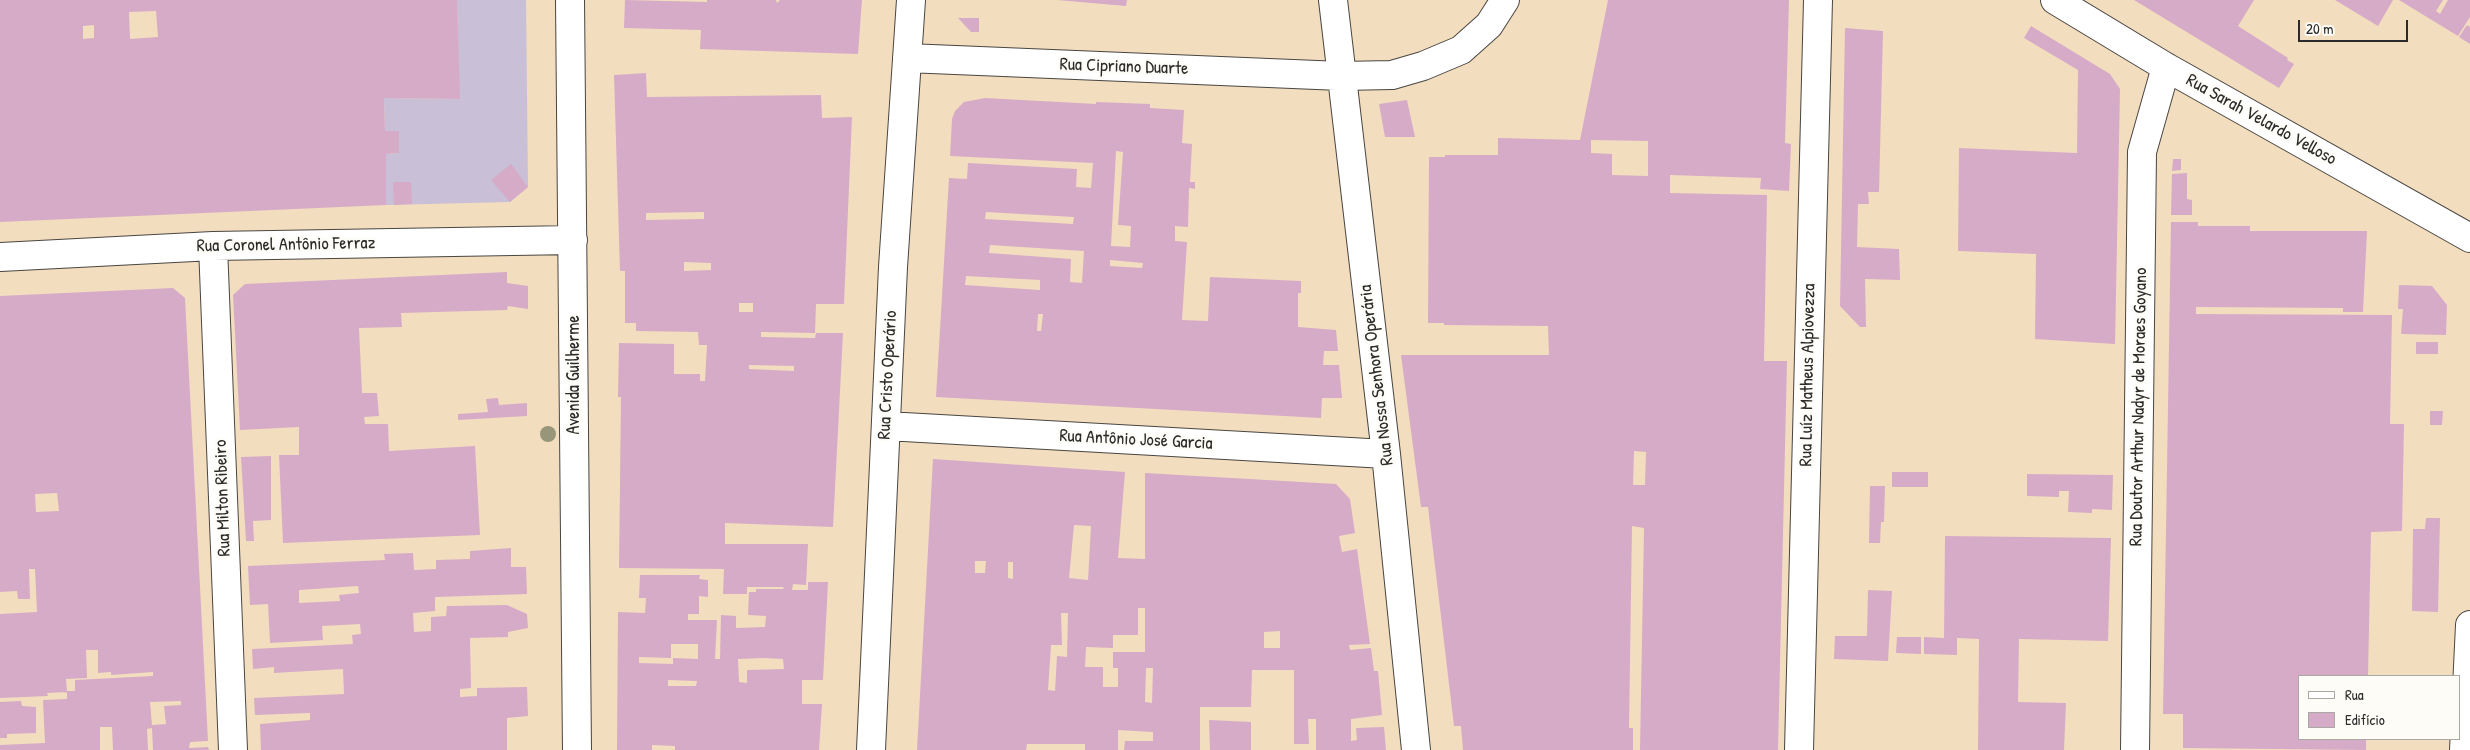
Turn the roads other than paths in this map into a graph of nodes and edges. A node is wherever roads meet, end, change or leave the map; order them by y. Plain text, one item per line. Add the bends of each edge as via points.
1 (570, 0) edge
2 (911, 0) edge
3 (1334, 0) edge
4 (1505, 0) edge
5 (1818, 0) edge
6 (2055, 0) edge
7 (908, 58) junction
8 (2166, 67) junction
9 (1341, 76) junction
10 (2470, 238) edge
11 (573, 240) junction
12 (213, 246) junction
13 (0, 257) edge
14 (886, 426) junction
15 (1386, 454) junction
16 (2470, 625) edge
17 (233, 750) edge
18 (577, 750) edge
19 (871, 750) edge
20 (1416, 750) edge
21 (1799, 750) edge
22 (2135, 750) edge
23 (2464, 750) edge

1 - 11 street, Avenida Guilherme
2 - 7 street, Rua Cristo Operário
3 - 9 street, Rua Nossa Senhora Operária
4 - 9 street, Rua Cipriano Duarte via 1489,25 1461,50 1392,75
5 - 21 street, Rua Luíz Matheus Alpiovezza
6 - 8 street, Rua Sarah Velardo Velloso
7 - 9 street, Rua Cipriano Duarte
7 - 14 street, Rua Cristo Operário via 893,267
8 - 10 street, Rua Sarah Velardo Velloso
8 - 22 street, Rua Doutor Arthur Nadyr de Moraes Goyano via 2142,152
9 - 15 street, Rua Nossa Senhora Operária
11 - 12 street, Rua Coronel Antônio Ferraz
11 - 18 street, Avenida Guilherme
12 - 13 street, Rua Coronel Antônio Ferraz
12 - 17 street, Rua Milton Ribeiro
14 - 15 street, Rua Antônio José Garcia
14 - 19 street, Rua Cristo Operário
15 - 20 street, Rua Nossa Senhora Operária
16 - 23 street

